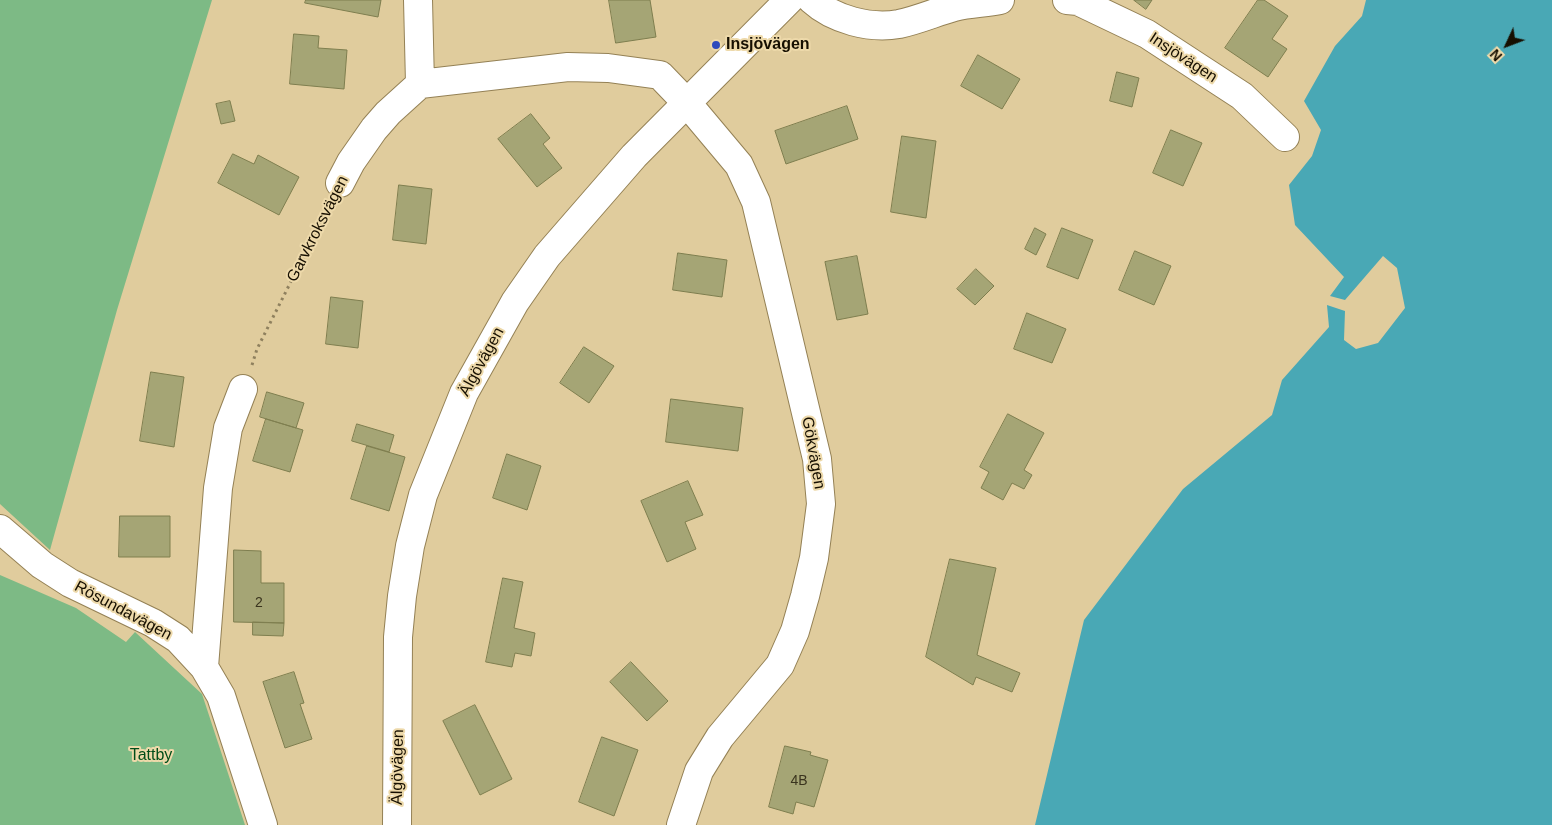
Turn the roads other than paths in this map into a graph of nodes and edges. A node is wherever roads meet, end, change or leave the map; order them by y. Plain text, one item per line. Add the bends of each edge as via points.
1 (418, 0) edge
2 (789, 0) edge
3 (812, 0) edge
4 (1000, 0) edge
5 (1067, 0) edge
6 (420, 84) junction
7 (687, 103) junction
8 (1285, 137) dead end
9 (340, 183) road end
10 (243, 388) road end
11 (0, 529) edge
12 (204, 667) junction
13 (263, 825) edge
14 (397, 825) edge
15 (681, 825) edge

1 - 6 street
2 - 7 street, Älgövägen
3 - 4 street via 848,20 874,25 898,24 956,7
5 - 8 street, Insjövägen via 1078,1 1147,34 1242,96
6 - 7 street via 568,67 608,68 660,75
6 - 9 street, Garvkroksvägen via 374,129
7 - 14 street, Älgövägen via 634,156 547,256 515,302 464,393 423,496 402,596 398,637
7 - 15 street, Gökvägen via 739,165 756,202 817,459 822,504 805,596 780,666 720,737 699,771
10 - 12 street via 228,428 218,488
11 - 12 street, Rösundavägen via 42,566 178,639
12 - 13 street, Rösundavägen via 220,696

